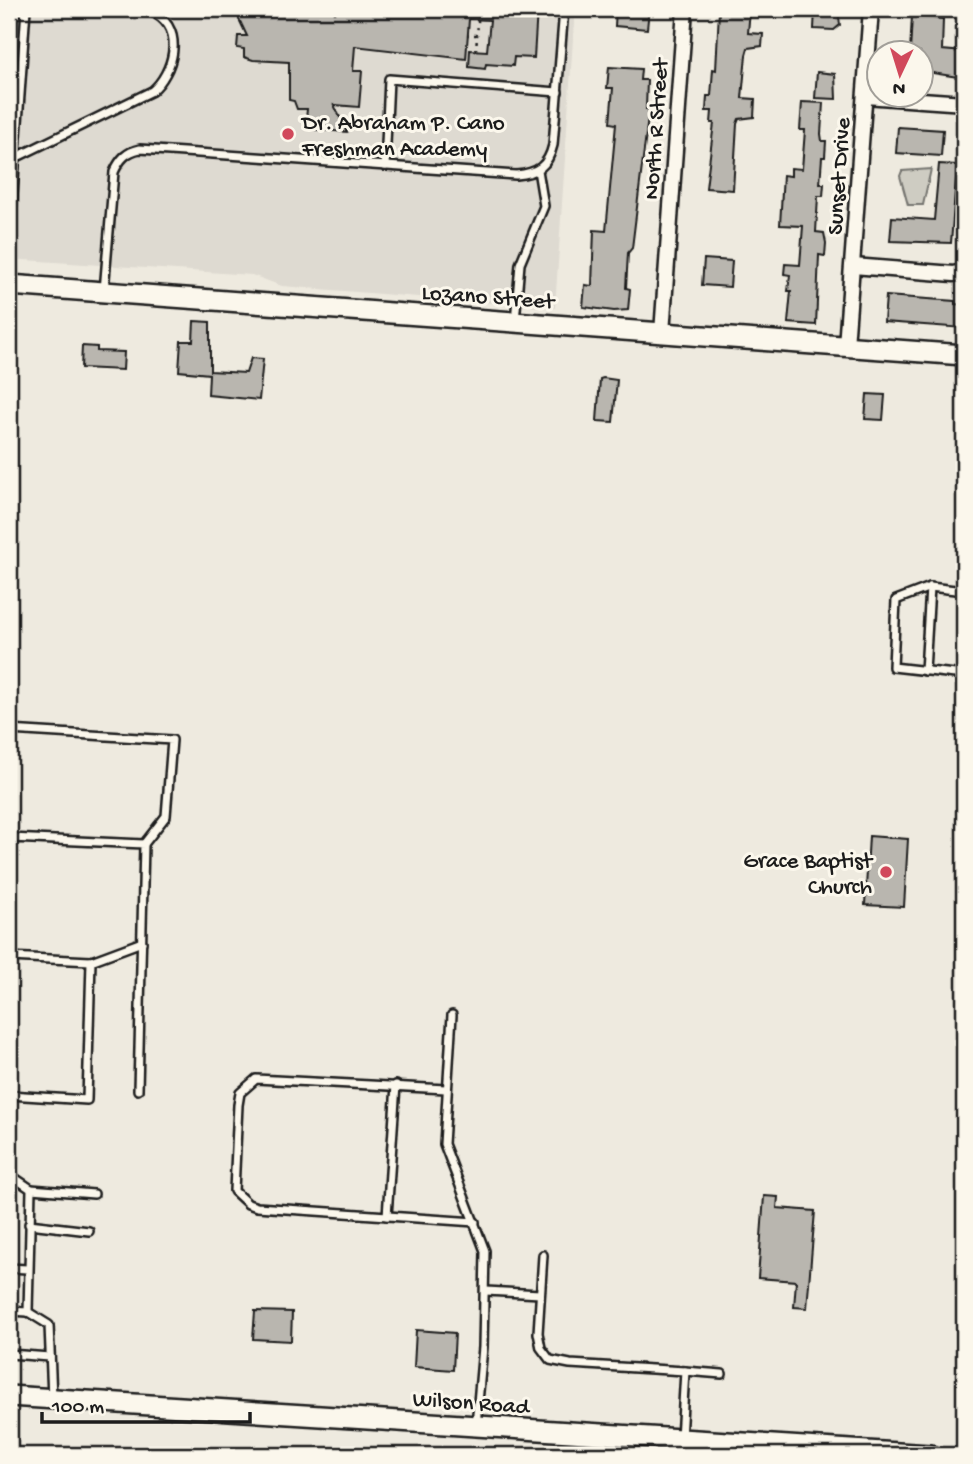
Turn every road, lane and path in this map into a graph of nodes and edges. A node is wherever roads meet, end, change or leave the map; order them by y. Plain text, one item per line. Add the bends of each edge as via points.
1 (26, 9) edge
2 (117, 9) edge
3 (479, 9) edge
4 (564, 9) edge
5 (685, 9) edge
6 (871, 9) edge
7 (467, 35) dead end
8 (477, 35) junction
9 (869, 38) edge
10 (476, 50) dead end
11 (558, 92) junction
12 (934, 101) edge
13 (964, 103) edge
14 (864, 108) edge
15 (15, 158) junction
16 (386, 166) junction
17 (538, 170) junction
18 (9, 251) edge
19 (853, 266) junction
20 (964, 271) edge
21 (9, 285) edge
22 (104, 292) junction
23 (515, 322) junction
24 (662, 332) junction
25 (846, 346) junction
26 (964, 355) edge
27 (930, 587) junction
28 (964, 591) edge
29 (925, 671) junction
30 (964, 675) edge
31 (9, 730) edge
32 (10, 837) edge
33 (144, 844) junction
34 (9, 870) edge
35 (142, 942) junction
36 (9, 957) edge
37 (91, 961) junction
38 (452, 1015) dead end
39 (397, 1086) junction
40 (446, 1089) junction
41 (138, 1090) dead end
42 (9, 1095) edge
43 (9, 1174) edge
44 (31, 1189) junction
45 (94, 1194) dead end
46 (387, 1216) junction
47 (475, 1222) junction
48 (29, 1224) junction
49 (89, 1231) dead end
50 (543, 1255) dead end
51 (9, 1268) edge
52 (27, 1269) junction
53 (486, 1291) junction
54 (540, 1294) junction
55 (9, 1311) edge
56 (28, 1312) junction
57 (9, 1354) edge
58 (50, 1357) junction
59 (685, 1371) junction
60 (723, 1374) dead end
61 (9, 1396) edge
62 (52, 1398) junction
63 (476, 1426) junction
64 (681, 1439) junction
65 (930, 1455) edge

1 - 15 lane
2 - 15 lane via 144,11 164,21 173,39 167,75 152,91
3 - 8 path
4 - 11 lane
5 - 24 street, North R Street
6 - 9 street, Sunset Drive
7 - 8 path
8 - 10 path
11 - 16 lane via 389,79
11 - 17 lane via 553,145
12 - 13 street
14 - 19 street, Sunset Drive
15 - 18 lane
16 - 17 lane via 516,175
16 - 22 lane via 132,151 114,172
17 - 23 lane via 544,206 520,264
19 - 20 street
19 - 25 street, Sunset Drive
21 - 22 street, Lozano Street
22 - 23 street, Lozano Street
23 - 24 street, Lozano Street
24 - 25 street, Lozano Street
25 - 26 street, Lozano Street
27 - 28 lane
27 - 29 lane
27 - 29 lane via 896,600 893,667
29 - 30 lane
31 - 33 lane via 172,740 166,816
32 - 33 lane
32 - 34 lane
33 - 35 lane
35 - 37 lane
35 - 41 lane
36 - 37 lane
37 - 42 lane via 87,1100
38 - 40 lane
39 - 40 lane
39 - 46 lane
39 - 46 lane via 266,1077 246,1085 238,1105 233,1182 239,1198 257,1207
40 - 47 lane via 444,1144
43 - 44 lane
44 - 45 lane
44 - 48 lane
46 - 47 lane
47 - 53 lane via 485,1251
48 - 49 lane
48 - 52 lane
50 - 54 lane
51 - 52 lane
52 - 56 lane
53 - 54 lane
53 - 63 lane
54 - 59 lane via 538,1342 550,1360
55 - 56 lane
56 - 58 lane via 49,1325
57 - 58 lane
58 - 62 lane
59 - 60 lane
59 - 64 lane
61 - 62 street, Wilson Road
62 - 63 street, Wilson Road
63 - 64 street, Wilson Road
64 - 65 street, Wilson Road

